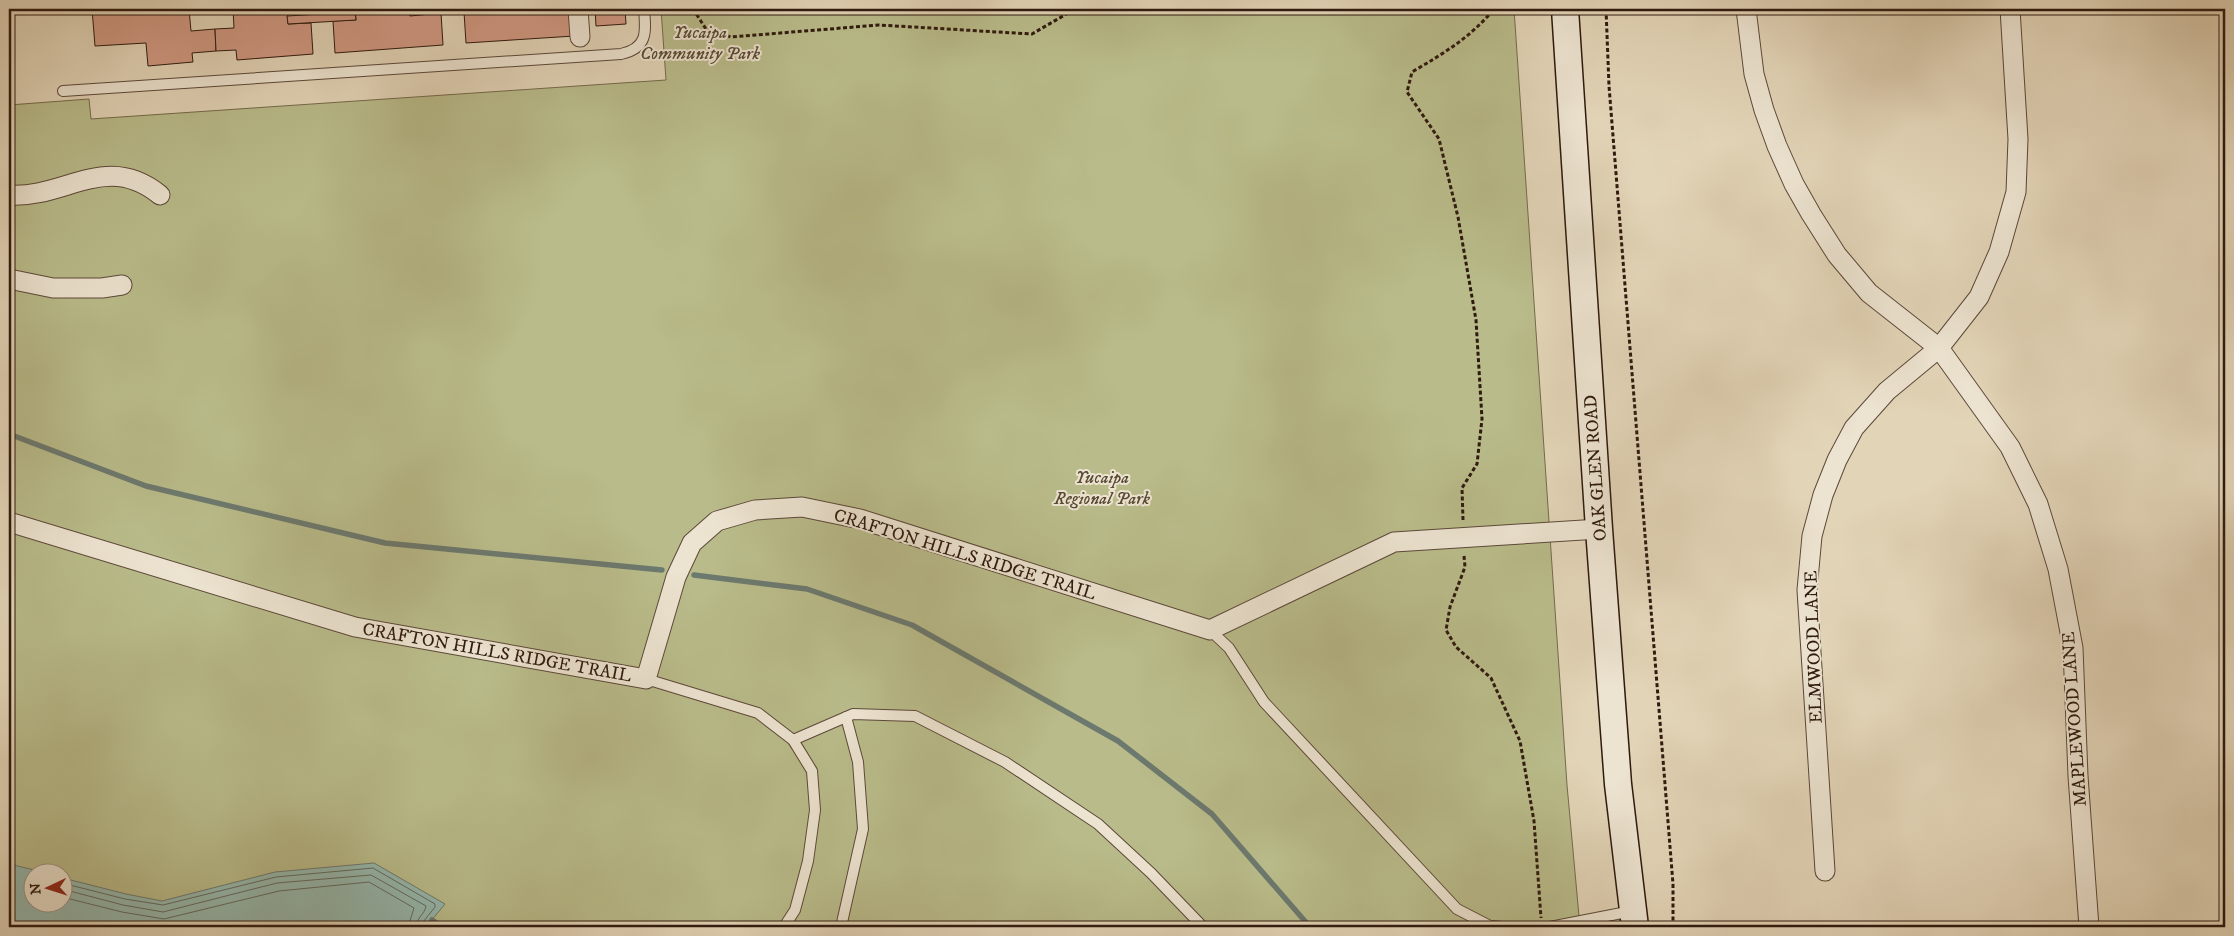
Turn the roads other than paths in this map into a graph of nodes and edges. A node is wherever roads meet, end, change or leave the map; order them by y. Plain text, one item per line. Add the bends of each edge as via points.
1 (578, 9) edge
2 (644, 9) edge
3 (1565, 9) edge
4 (1746, 9) edge
5 (2010, 9) edge
6 (580, 37) dead end
7 (63, 90) dead end
8 (160, 194) dead end
9 (9, 195) edge
10 (9, 279) edge
11 (122, 285) dead end
12 (1939, 348) junction
13 (9, 522) edge
14 (1598, 529) junction
15 (1210, 630) junction
16 (646, 679) junction
17 (846, 717) junction
18 (793, 740) junction
19 (1825, 871) dead end
20 (1634, 919) edge
21 (784, 927) edge
22 (841, 927) edge
23 (1203, 927) edge
24 (1503, 927) edge
25 (1550, 927) edge
26 (2088, 927) edge

1 - 6 street
2 - 7 lane via 644,33 640,45 621,54
3 - 14 main road, OAK GLEN ROAD
4 - 12 street, MAPLEWOOD LANE via 1754,74 1761,101 1798,191 1837,255 1869,293
5 - 12 street, ELMWOOD LANE via 2018,139 2016,192 1999,252 1979,297
8 - 9 street via 140,181 108,175 37,194
10 - 11 street via 53,288
12 - 19 street, ELMWOOD LANE via 1888,391 1854,428 1823,495 1812,536 1807,590
12 - 26 street, MAPLEWOOD LANE via 2010,447 2038,504 2058,569 2072,648
13 - 16 street, CRAFTON HILLS RIDGE TRAIL via 355,627
14 - 15 street via 1394,542
14 - 20 main road, OAK GLEN ROAD via 1618,784
15 - 16 street, CRAFTON HILLS RIDGE TRAIL via 860,519 802,507 755,510 716,521 692,543 676,577
15 - 24 lane via 1229,648 1264,702 1457,910 1490,926
16 - 18 lane via 758,713
17 - 18 lane
17 - 22 lane via 858,762 863,829
17 - 23 lane via 853,714 915,716 1005,762 1098,824
18 - 21 lane via 812,771 816,810 806,870 795,910
20 - 25 lane

